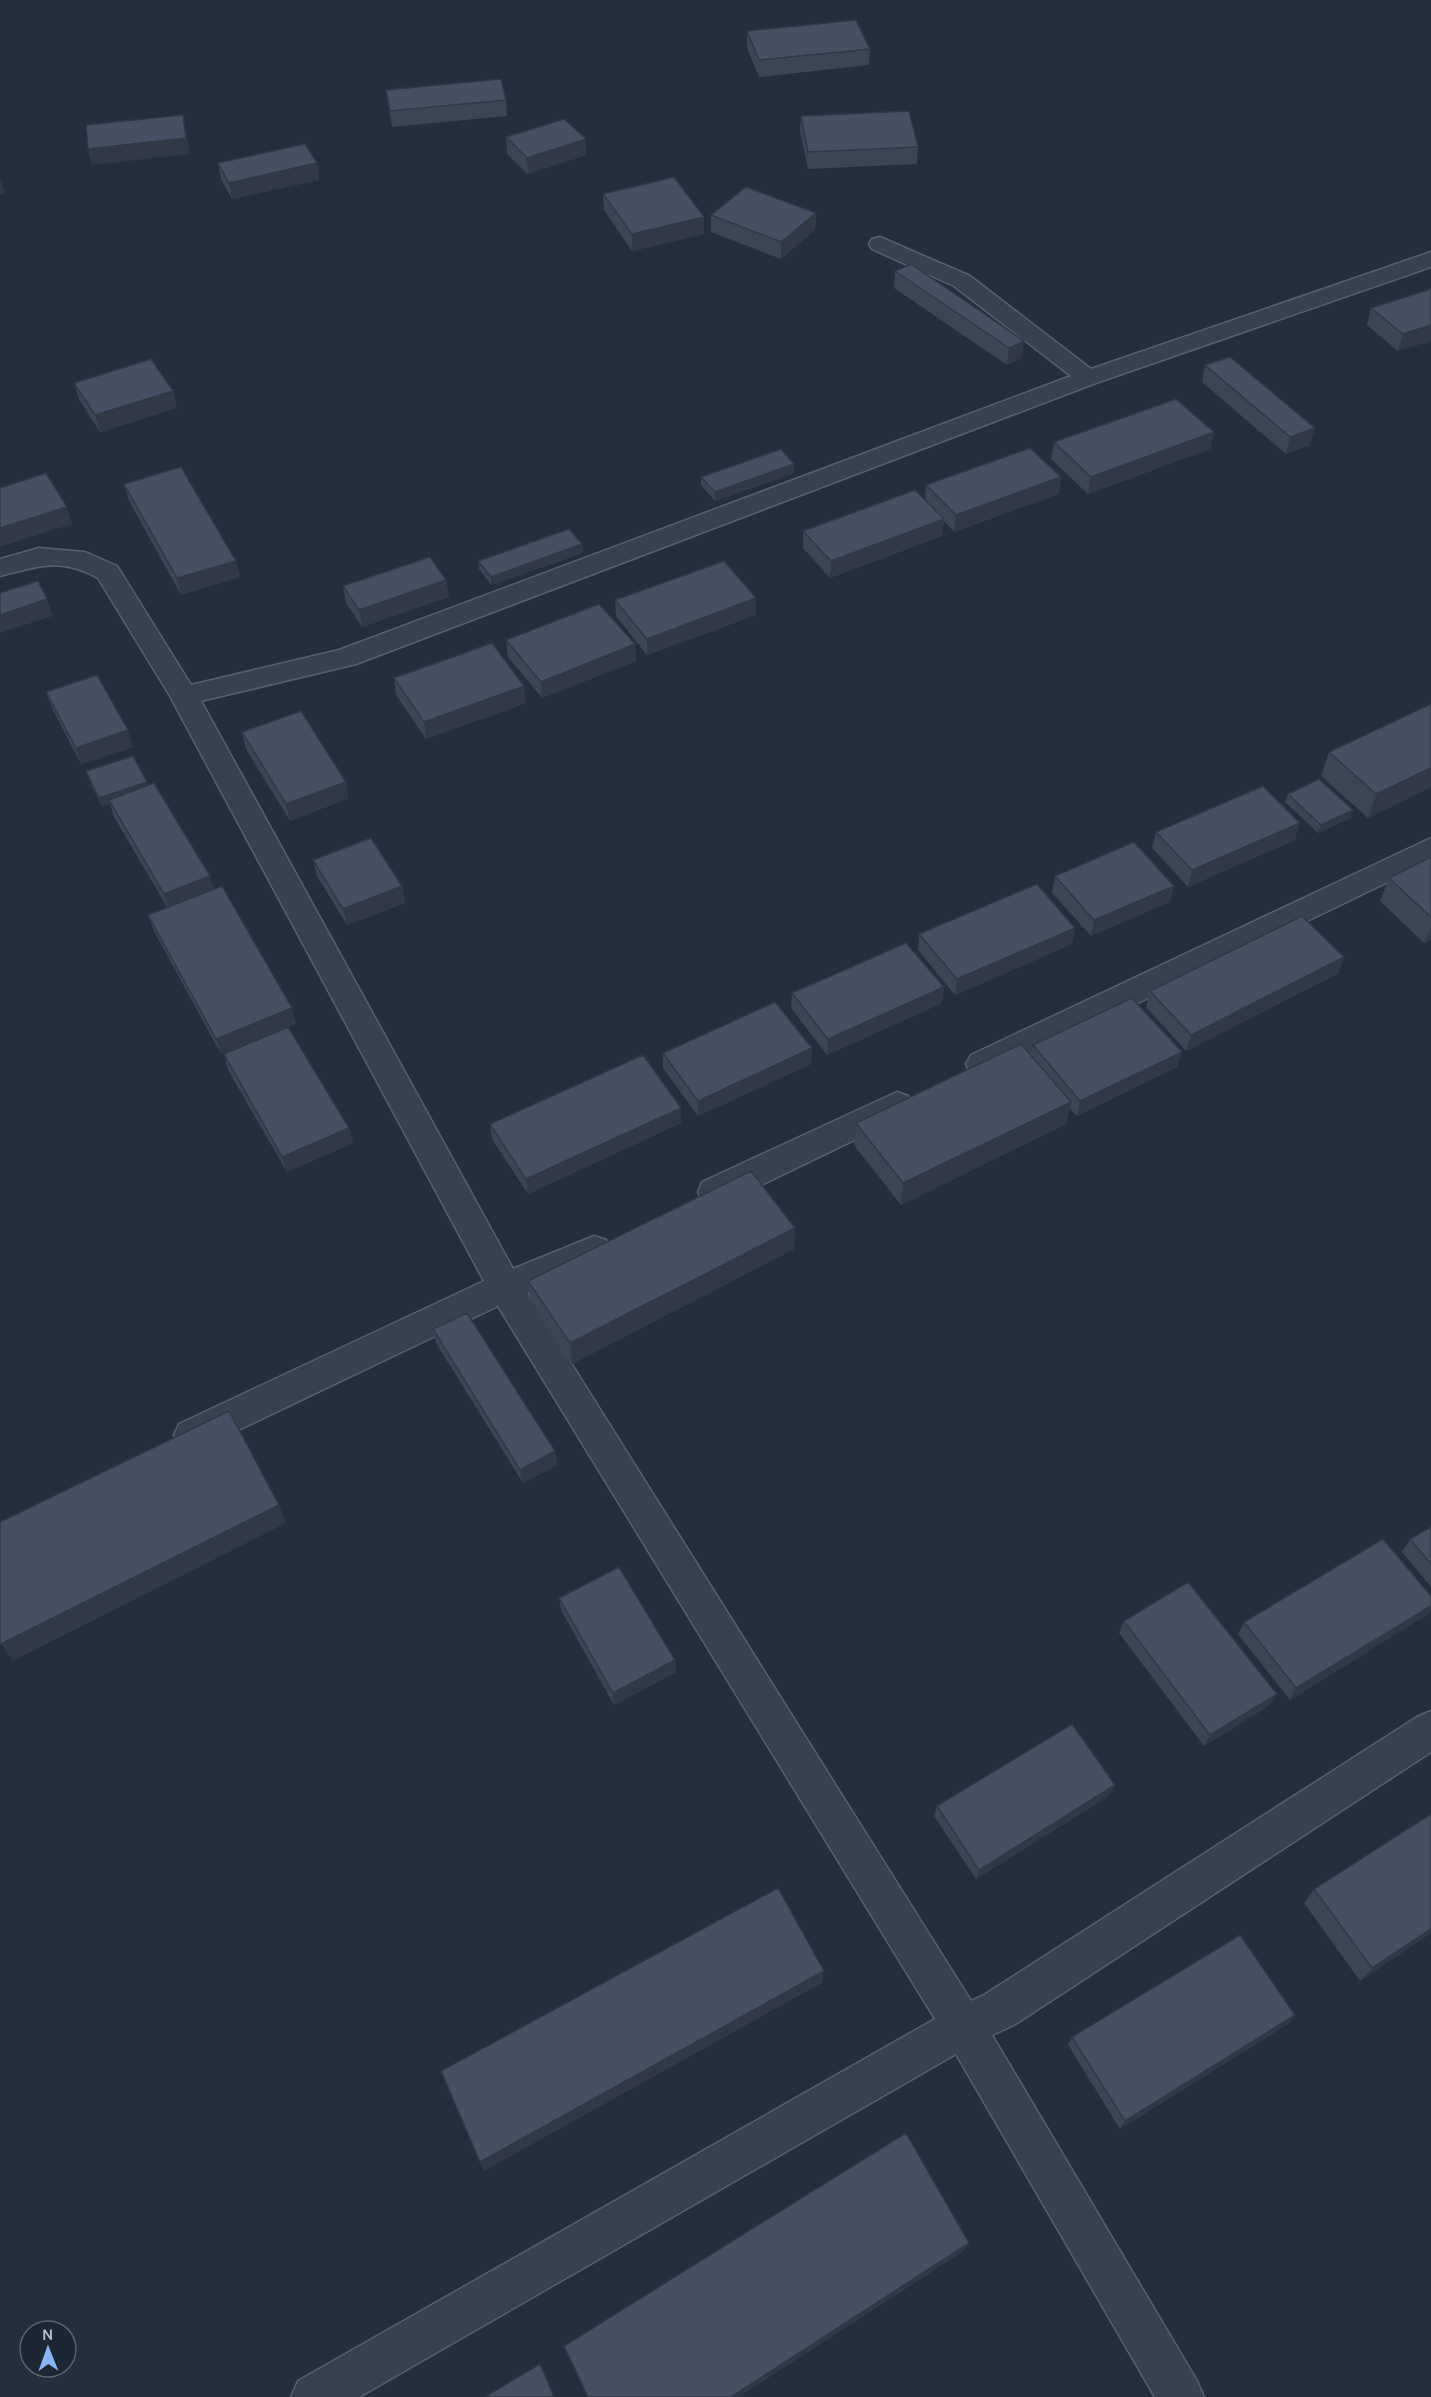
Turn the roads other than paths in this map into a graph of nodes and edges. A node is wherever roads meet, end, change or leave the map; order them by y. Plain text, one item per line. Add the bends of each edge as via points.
1 (880, 244) dead end
2 (1431, 259) edge
3 (1088, 378) junction
4 (0, 568) edge
5 (184, 696) junction
6 (1431, 849) edge
7 (958, 1076) edge
8 (925, 1091) edge
9 (689, 1205) edge
10 (624, 1236) edge
11 (505, 1287) junction
12 (161, 1449) edge
13 (1431, 1730) edge
14 (963, 2026) junction
15 (314, 2397) edge
16 (1181, 2397) edge

1 - 3 street via 962,281
2 - 3 street
3 - 5 street via 346,658
4 - 5 street via 39,556 85,560 108,572
5 - 11 street
6 - 7 street
8 - 9 street
10 - 11 street
11 - 12 street
11 - 14 street
13 - 14 street via 999,2010
14 - 15 street
14 - 16 street

